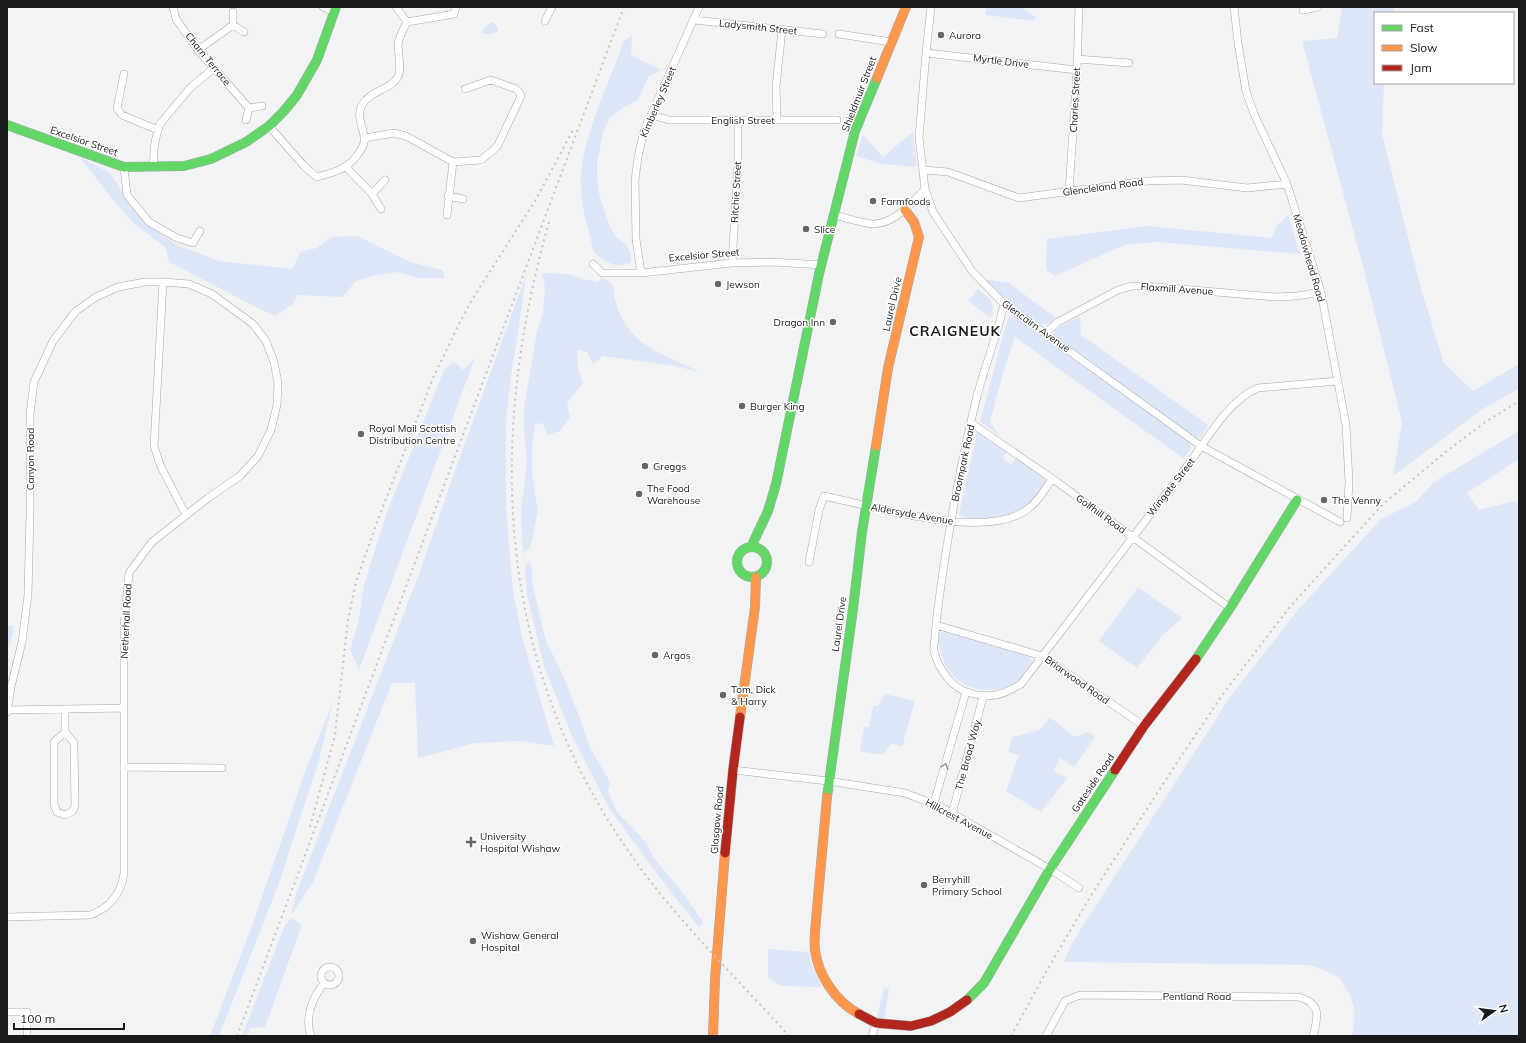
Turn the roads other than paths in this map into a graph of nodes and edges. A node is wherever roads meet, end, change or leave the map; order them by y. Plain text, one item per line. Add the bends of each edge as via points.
1 (173, 7) edge
2 (322, 7) edge
3 (396, 7) edge
4 (456, 7) edge
5 (552, 7) edge
6 (699, 7) edge
7 (906, 7) edge
8 (931, 7) edge
9 (1079, 7) edge
10 (1234, 7) edge
11 (1318, 7) edge
12 (335, 10) edge
13 (1303, 10) dead end
14 (232, 12) dead end
15 (545, 20) dead end
16 (694, 20) junction
17 (407, 22) junction
18 (233, 25) junction
19 (782, 29) junction
20 (244, 32) dead end
21 (823, 34) dead end
22 (840, 34) dead end
23 (891, 42) junction
24 (198, 50) junction
25 (926, 52) junction
26 (1077, 59) junction
27 (1129, 63) dead end
28 (214, 68) junction
29 (1077, 70) junction
30 (124, 74) dead end
31 (465, 89) dead end
32 (262, 106) dead end
33 (249, 108) junction
34 (651, 115) junction
35 (246, 120) dead end
36 (777, 120) junction
37 (837, 120) dead end
38 (738, 121) junction
39 (7, 125) edge
40 (269, 126) junction
41 (158, 130) junction
42 (365, 138) junction
43 (453, 162) junction
44 (346, 166) junction
45 (124, 167) junction
46 (154, 168) junction
47 (923, 170) junction
48 (385, 180) dead end
49 (1287, 184) junction
50 (925, 189) junction
51 (1069, 192) junction
52 (372, 194) junction
53 (448, 196) junction
54 (463, 199) dead end
55 (381, 209) dead end
56 (905, 210) junction
57 (446, 215) dead end
58 (834, 215) junction
59 (200, 232) dead end
60 (732, 263) junction
61 (593, 264) dead end
62 (822, 265) junction
63 (642, 273) junction
64 (164, 282) junction
65 (189, 284) joint
66 (1321, 292) junction
67 (1004, 304) junction
68 (1045, 333) junction
69 (1337, 380) junction
70 (971, 423) junction
71 (1201, 446) junction
72 (1052, 479) junction
73 (1297, 500) junction
74 (867, 506) junction
75 (186, 515) junction
76 (1344, 520) joint
77 (950, 521) junction
78 (1132, 537) junction
79 (754, 548) junction
80 (810, 562) dead end
81 (746, 577) junction
82 (756, 577) junction
83 (755, 607) junction
84 (1230, 608) junction
85 (936, 625) junction
86 (1042, 656) junction
87 (966, 692) junction
88 (983, 697) junction
89 (124, 708) junction
90 (65, 709) junction
91 (7, 711) edge
92 (1144, 726) junction
93 (65, 732) junction
94 (124, 767) junction
95 (222, 768) dead end
96 (733, 770) junction
97 (828, 781) junction
98 (934, 803) junction
99 (952, 814) junction
100 (1050, 869) junction
101 (1079, 888) dead end
102 (7, 917) edge
103 (324, 983) dead end
104 (7, 1012) edge
105 (876, 1023) junction
106 (27, 1036) edge
107 (311, 1036) edge
108 (713, 1036) edge
109 (872, 1036) edge
110 (1046, 1036) edge
111 (1313, 1036) edge

1 - 24 street, Charn Terrace via 176,19
2 - 12 street
3 - 17 street
4 - 17 street via 454,14
5 - 15 street
6 - 16 street, Kimberley Street
7 - 23 street, Shieldmuir Street
8 - 25 street, Glencairn Avenue
9 - 26 street, Charles Street
10 - 49 street, Meadowhead Road via 1246,91
11 - 13 street
12 - 40 street via 317,60 297,94
14 - 18 street
16 - 19 street, Ladysmith Street
16 - 34 street, Kimberley Street
17 - 42 street via 398,43 399,75 395,81 368,97 361,106 359,117
18 - 20 street
18 - 24 street
19 - 21 street, Ladysmith Street
19 - 36 street via 776,87
22 - 23 street
23 - 58 street, Shieldmuir Street via 855,131
24 - 28 street, Charn Terrace
25 - 29 street, Myrtle Drive
25 - 47 street, Glencairn Avenue via 919,138
26 - 27 street
26 - 29 street, Charles Street
28 - 33 street, Charn Terrace
28 - 41 street via 190,88 160,124
29 - 51 street, Charles Street
30 - 41 street via 117,108 122,115
31 - 43 street via 491,80 516,89 521,96 498,147 481,160
32 - 33 street
33 - 35 street
34 - 38 street, English Street via 669,120
34 - 63 street, Kimberley Street via 638,157 635,180 636,239
36 - 37 street, English Street
36 - 38 street, English Street
38 - 60 street, Ritchie Street
39 - 45 street, Excelsior Street
40 - 44 street via 317,177
40 - 46 street via 246,142 211,160 184,166
41 - 46 street
42 - 43 street via 394,132
42 - 44 street via 354,161
43 - 53 street
44 - 52 street
45 - 46 street
45 - 59 street, Excelsior Street via 127,196 149,222 177,238 193,243
47 - 50 street, Glencairn Avenue
47 - 51 street, Glencleland Road via 948,172 1019,198
48 - 52 street
49 - 51 street, Glencleland Road via 1247,188 1181,180 1147,181
49 - 66 street, Meadowhead Road
50 - 56 street
50 - 67 street, Glencairn Avenue via 933,212 972,271
52 - 55 street
53 - 54 street
53 - 57 street
56 - 58 street via 874,224
56 - 74 street, Laurel Drive via 914,222 919,237 888,368
58 - 62 street, Shieldmuir Street
60 - 62 street, Excelsior Street
60 - 63 street, Excelsior Street
61 - 63 street, Excelsior Street via 602,273
62 - 79 street, Shieldmuir Street via 776,484
64 - 65 street, Canyon Road
64 - 75 street via 154,446 161,467
64 - 91 street, Canyon Road via 118,287 96,297 76,311 53,341 34,382 30,414 28,595 22,642
65 - 75 street, Netherhall Road via 212,294 253,324 266,342 274,362 278,383 277,405 271,430 258,456 240,476
66 - 68 street, Flaxmill Avenue via 1276,297 1132,286 1118,290 1058,322
66 - 69 street, Meadowhead Road
67 - 68 street, Glencairn Avenue
67 - 70 street, Broompark Road
68 - 71 street, Glencairn Avenue
69 - 71 street, Wingate Street via 1249,391 1225,414
69 - 76 street, Meadowhead Road via 1346,426 1349,482
70 - 72 street, Golfhill Road
70 - 77 street, Broompark Road
71 - 73 street, Glencairn Avenue
71 - 78 street, Wingate Street
72 - 77 street, Aldersyde Avenue via 1041,497 1024,512 1012,518 978,523
72 - 78 street, Golfhill Road
73 - 76 street, Glencairn Avenue
73 - 84 street, Gateside Road
74 - 77 street, Aldersyde Avenue
74 - 80 street, Aldersyde Avenue via 824,496
74 - 97 street, Laurel Drive
75 - 89 street, Netherhall Road via 152,542 129,573 124,626
77 - 85 street, Broompark Road
78 - 84 street, Golfhill Road
78 - 86 street, Wingate Street
79 - 81 street via 746,548 739,553 736,561 739,571
79 - 82 street via 765,554 767,563 764,572
81 - 82 street
81 - 83 street
82 - 83 street, Glasgow Road
83 - 96 street, Glasgow Road
84 - 92 street, Gateside Road via 1188,671
85 - 86 street, Briarwood Road
85 - 87 street via 934,650 940,665 950,680
86 - 88 street via 1021,684 1010,691
86 - 92 street, Briarwood Road
87 - 88 street
98 -> 87 street, The Broad Way
88 - 99 street, The Broad Way
89 - 90 street
89 - 94 street, Netherhall Road
90 - 91 street
90 - 93 street
92 - 100 street, Gateside Road
93 - 93 street via 54,742 54,804 57,812 65,815 70,813 75,805 74,743
94 - 95 street
94 - 102 street, Netherhall Road via 124,873 122,886 115,898 106,907 90,915
96 - 97 street, Hillcrest Avenue
96 - 108 street, Glasgow Road via 715,979
97 - 98 street, Hillcrest Avenue via 905,793
97 - 105 street, Laurel Drive via 815,950 828,986 849,1008
98 - 99 street, Hillcrest Avenue
99 - 100 street, Hillcrest Avenue
100 - 101 street, Hillcrest Avenue
100 - 105 street, Gateside Road via 984,983 969,999 931,1021 911,1026
103 - 107 street via 310,1010 308,1023
104 - 106 street via 27,1012
105 - 109 street
110 - 111 street, Pentland Road via 1065,1001 1080,996 1299,997 1314,1005 1318,1017

